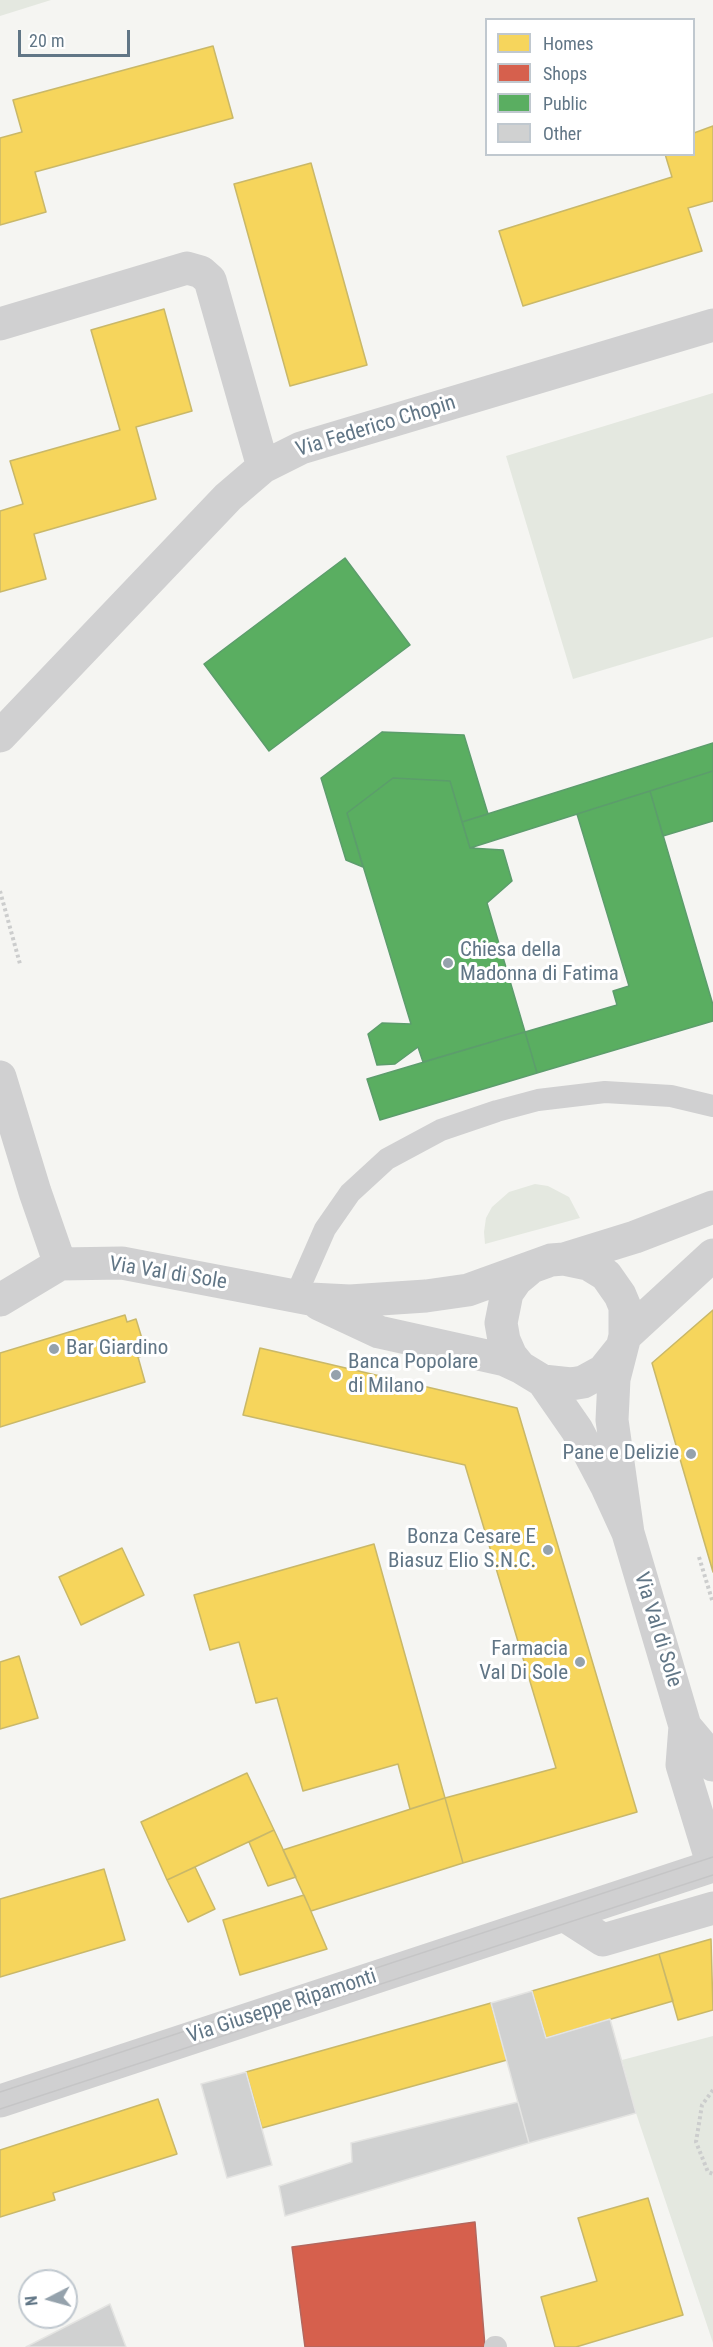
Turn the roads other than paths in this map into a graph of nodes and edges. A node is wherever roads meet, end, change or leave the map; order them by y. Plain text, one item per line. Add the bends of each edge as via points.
1 (0, 324) edge
2 (713, 324) edge
3 (263, 467) junction
4 (0, 735) edge
5 (0, 1077) edge
6 (713, 1106) edge
7 (713, 1207) edge
8 (713, 1255) edge
9 (564, 1259) junction
10 (60, 1264) junction
11 (528, 1270) junction
12 (303, 1297) junction
13 (0, 1300) edge
14 (622, 1343) junction
15 (531, 1374) junction
16 (628, 1533) junction
17 (685, 1726) junction
18 (713, 1765) edge
19 (713, 1866) edge
20 (706, 1910) edge
21 (564, 1915) junction
22 (0, 2101) edge

1 - 3 street via 187,268 201,272 210,280
2 - 3 street, Via Federico Chopin via 301,448
3 - 4 street, Via Federico Chopin via 228,497
5 - 10 street
6 - 12 lane via 671,1096 605,1092 538,1100 441,1130 387,1159 350,1193 324,1229
7 - 9 street
8 - 14 street
9 - 11 street, Via Val di Sole via 540,1263
9 - 14 street, Via Val di Sole via 588,1264 614,1284 625,1307
10 - 12 street, Via Val di Sole via 122,1263
10 - 13 street
11 - 12 street, Via Val di Sole via 468,1290 426,1296 350,1301
11 - 15 street, Via Val di Sole via 507,1293 501,1323 511,1356
12 - 15 street, Via Val di Sole via 379,1332 505,1360
14 - 15 street, Via Val di Sole via 603,1371 583,1382 557,1384
14 - 16 street, Via Val di Sole via 614,1379 612,1420
15 - 16 street, Via Val di Sole via 577,1430
16 - 17 street, Via Val di Sole
17 - 18 street, Via Val di Sole via 711,1757
17 - 19 street, Via Val di Sole via 682,1766
19 - 20 street
19 - 21 street, Via Giuseppe Ripamonti
20 - 21 street via 603,1940
21 - 22 street, Via Giuseppe Ripamonti

